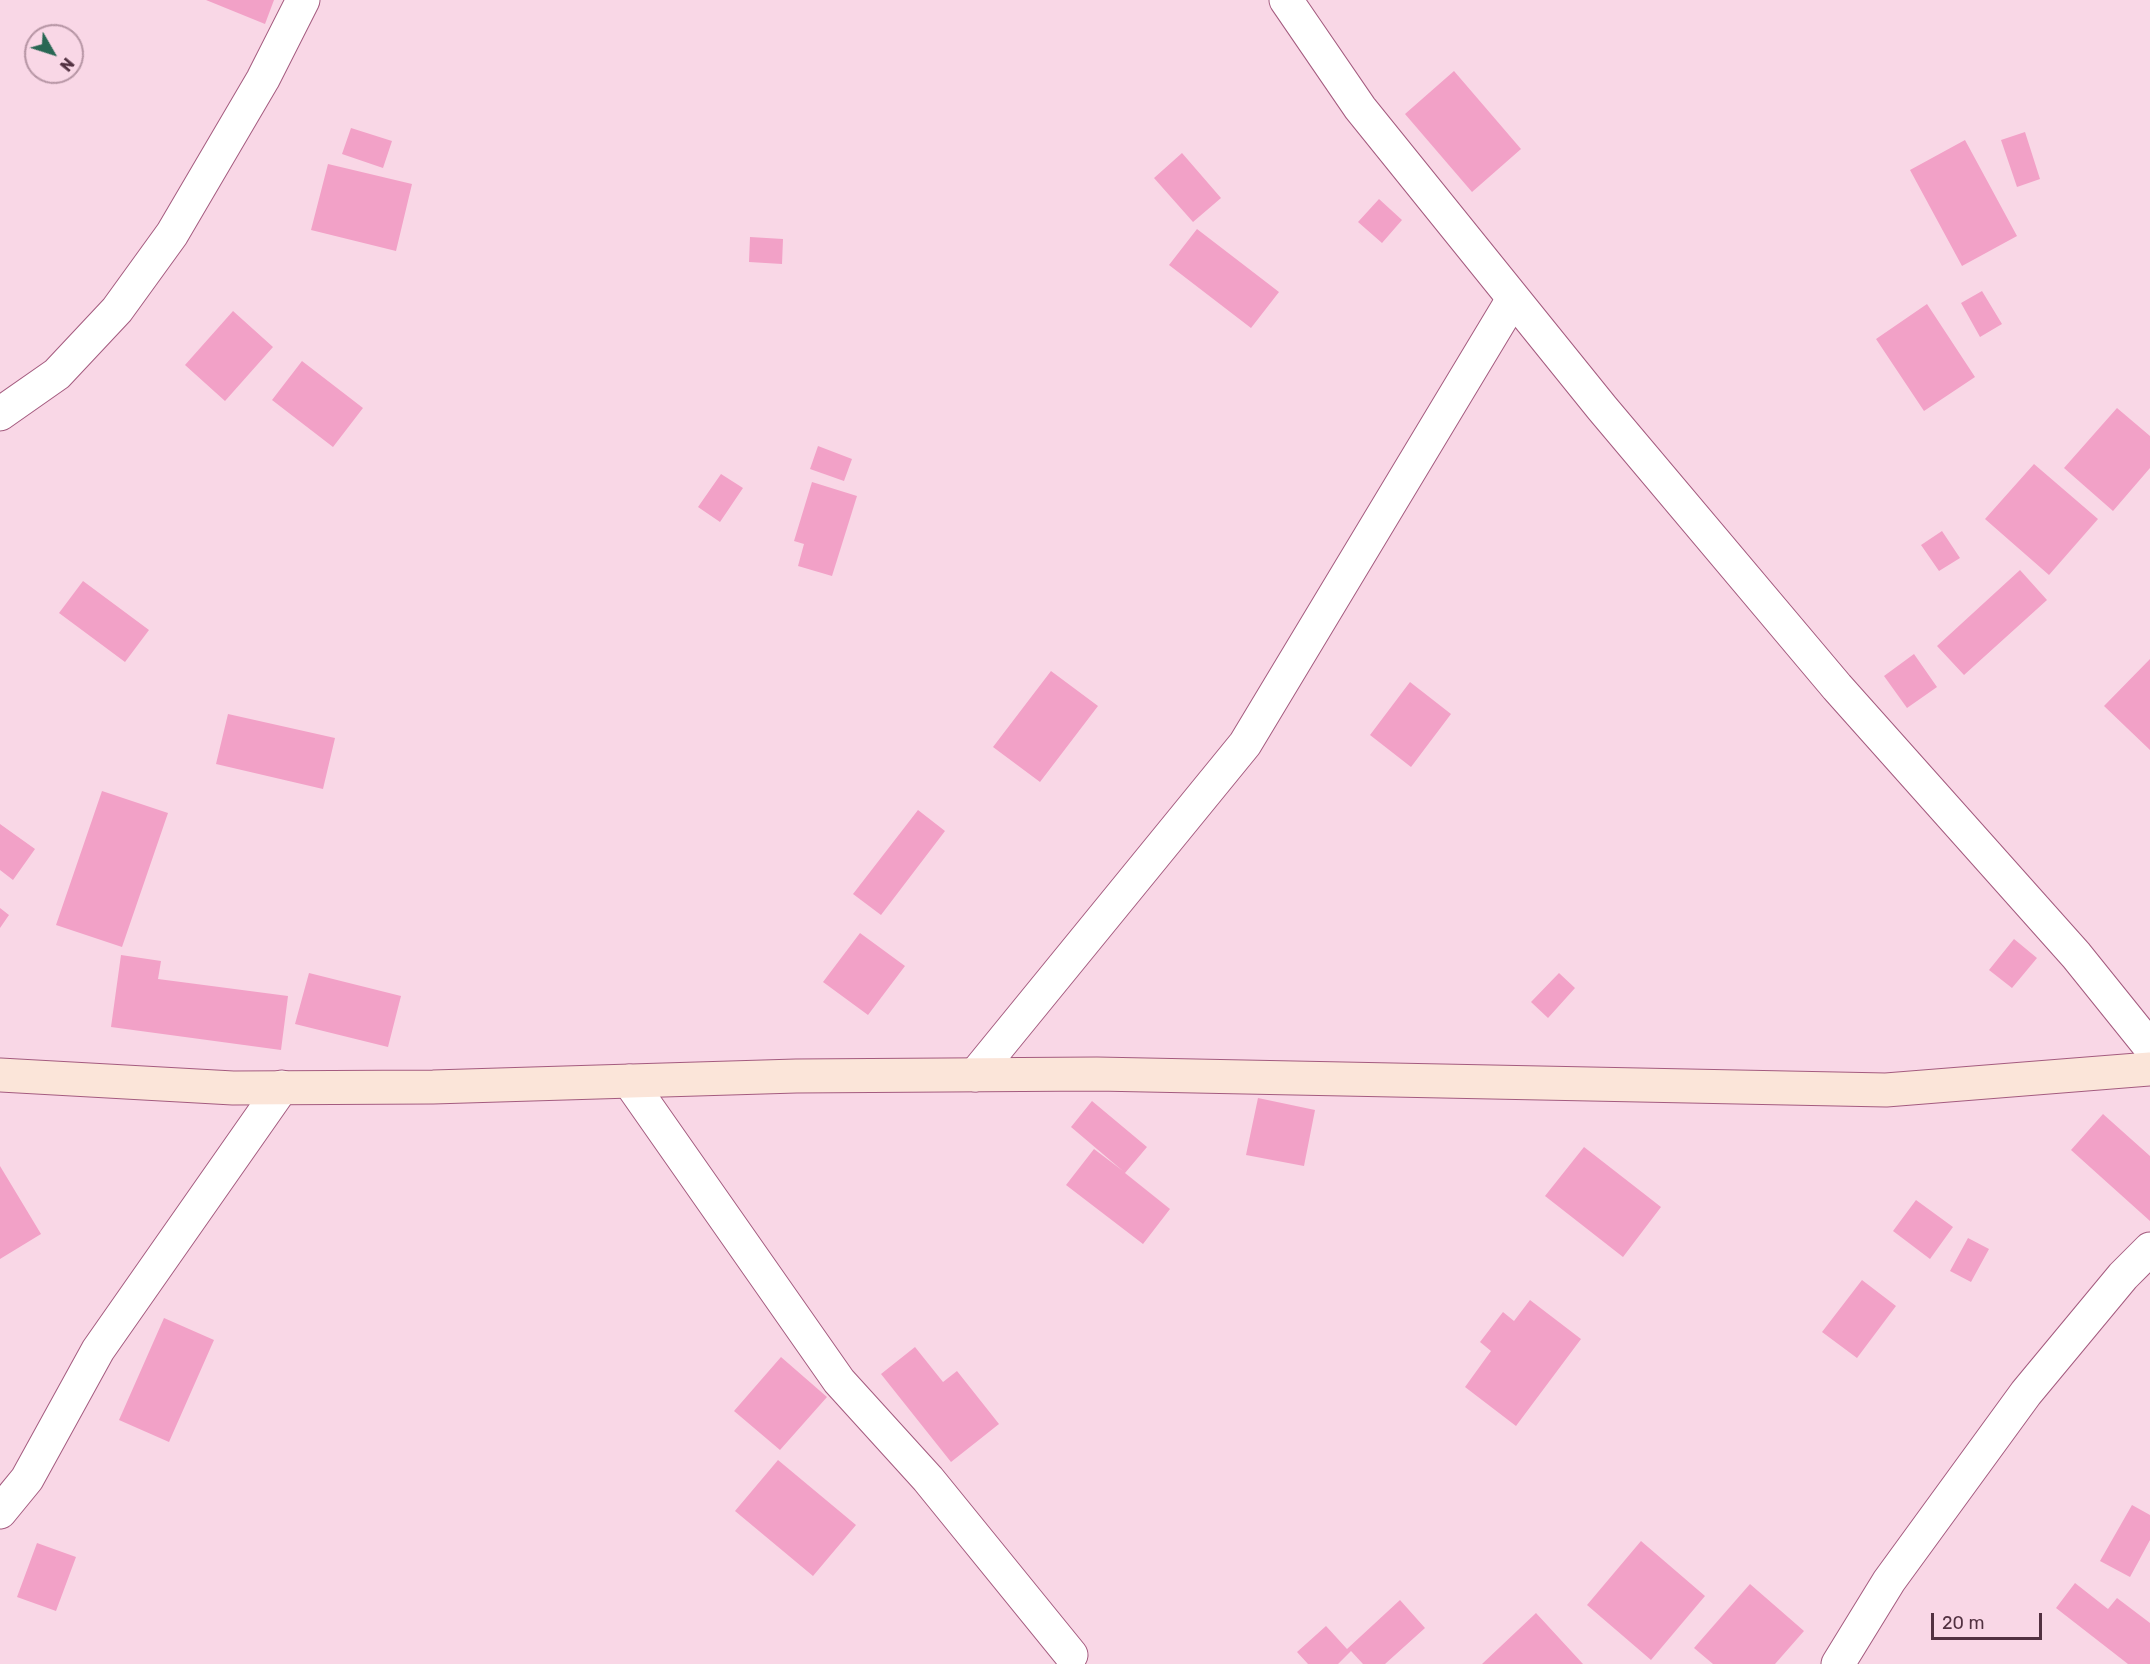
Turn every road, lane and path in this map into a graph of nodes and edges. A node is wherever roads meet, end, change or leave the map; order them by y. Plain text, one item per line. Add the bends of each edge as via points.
1 (303, 0) edge
2 (1286, 0) edge
3 (1513, 299) junction
4 (0, 414) edge
5 (2150, 1047) edge
6 (2150, 1069) edge
7 (0, 1075) edge
8 (975, 1075) junction
9 (630, 1081) junction
10 (282, 1088) junction
11 (2150, 1249) edge
12 (0, 1512) edge
13 (1071, 1655) dead end
14 (1838, 1664) edge

1 - 4 street via 263,79 172,234 117,310 57,374
2 - 3 street via 1360,108
3 - 5 street via 1837,687 2076,955
3 - 8 street via 1245,744
6 - 8 main road via 1886,1090 1097,1074
7 - 10 main road
8 - 9 main road
9 - 10 main road
9 - 13 street via 838,1381 928,1479
10 - 12 street via 98,1350 27,1479
11 - 14 street via 2122,1276 2026,1393 1889,1581

